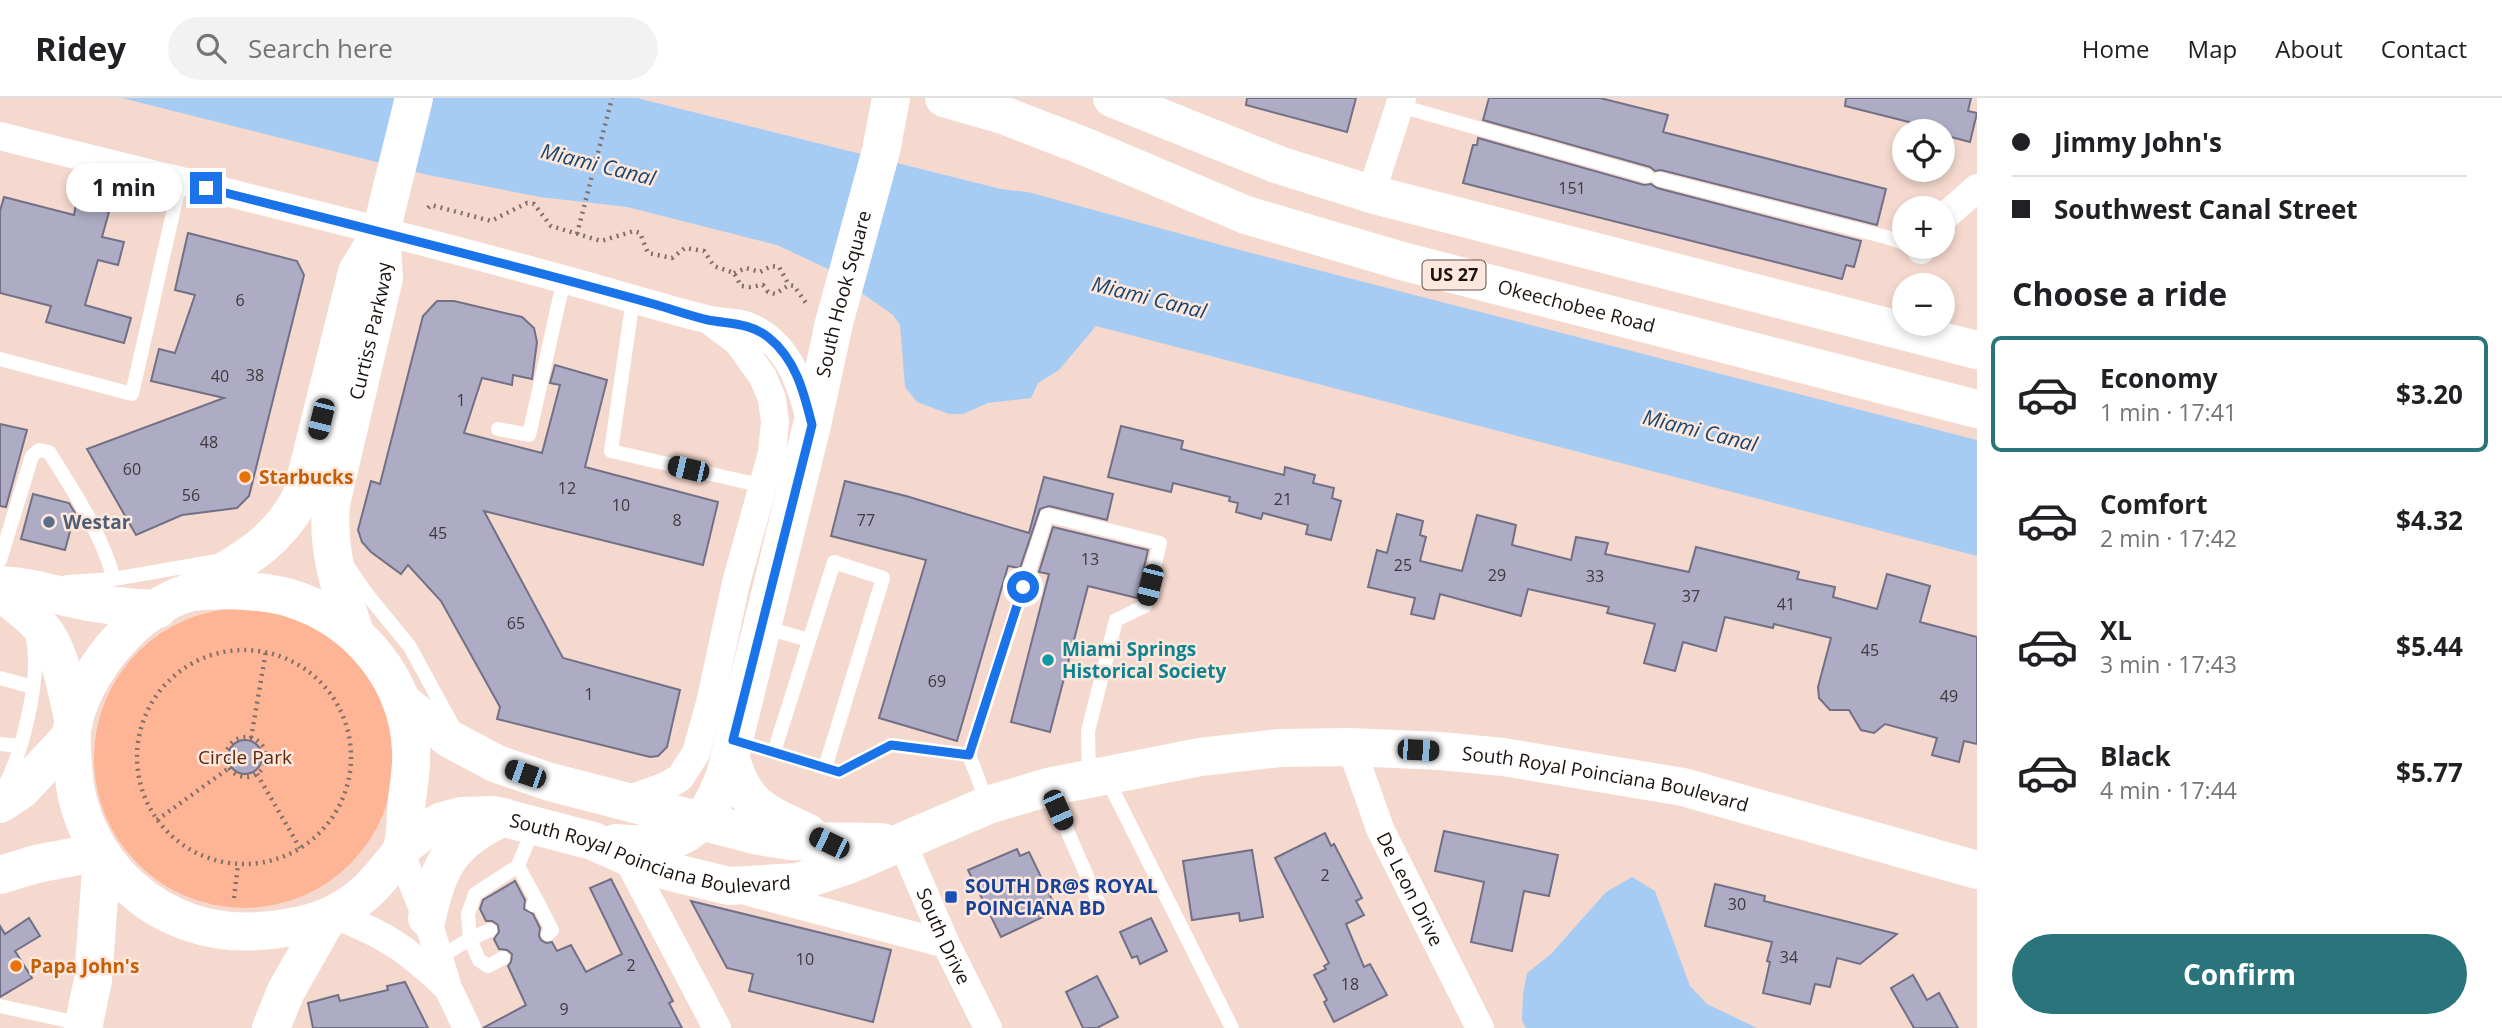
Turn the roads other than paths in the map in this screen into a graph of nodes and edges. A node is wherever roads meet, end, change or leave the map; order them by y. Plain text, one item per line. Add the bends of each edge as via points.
1 (415, 98) edge
2 (891, 98) edge
3 (944, 98) edge
4 (1132, 102) edge
5 (1401, 102) edge
6 (0, 136) edge
7 (180, 182) junction
8 (1977, 188) edge
9 (1371, 194) junction
10 (1955, 207) edge
11 (381, 232) junction
12 (1892, 239) edge
13 (564, 279) junction
14 (633, 299) junction
15 (708, 320) junction
16 (1977, 350) edge
17 (0, 359) edge
18 (1977, 410) edge
19 (812, 425) junction
20 (498, 429) dead end
21 (763, 486) junction
22 (329, 530) junction
23 (252, 553) junction
24 (0, 560) edge
25 (114, 579) junction
26 (16, 595) edge
27 (173, 601) junction
28 (746, 621) junction
29 (355, 633) junction
30 (809, 640) junction
31 (0, 678) edge
32 (33, 687) junction
33 (401, 701) junction
34 (73, 728) junction
35 (0, 744) edge
36 (19, 746) junction
37 (732, 747) junction
38 (1350, 747) junction
39 (469, 751) junction
40 (774, 752) junction
41 (969, 755) junction
42 (825, 768) junction
43 (1097, 776) junction
44 (1048, 788) junction
45 (0, 792) edge
46 (624, 801) junction
47 (0, 804) edge
48 (988, 805) junction
49 (519, 821) junction
50 (699, 822) junction
51 (902, 842) junction
52 (829, 843) junction
53 (610, 849) junction
54 (401, 850) junction
55 (100, 855) junction
56 (518, 866) junction
57 (1977, 870) edge
58 (0, 875) edge
59 (729, 887) junction
60 (1100, 906) dead end
61 (331, 917) junction
62 (427, 918) junction
63 (490, 930) dead end
64 (548, 934) dead end
65 (470, 939) junction
66 (946, 944) junction
67 (440, 957) junction
68 (503, 958) dead end
69 (448, 988) junction
70 (0, 1006) edge
71 (84, 1026) edge
72 (271, 1028) edge
73 (467, 1028) edge
74 (717, 1028) edge
75 (988, 1028) edge
76 (1232, 1028) edge
77 (1480, 1028) edge

1 - 11 main road, Curtiss Parkway
2 - 19 main road, South Hook Square via 881,151 820,319
3 - 18 main road, Okeechobee Road / US 27 via 1003,115 1246,215 1320,238
4 - 9 main road via 1279,165
5 - 9 street
5 - 12 lane via 1653,177
6 - 7 street
7 - 11 street
7 - 17 lane via 132,394
8 - 10 street
9 - 16 main road
11 - 13 street
11 - 22 main road, Curtiss Parkway via 384,278 331,504
11 - 23 main road, Curtiss Parkway via 357,272 301,497 282,528
13 - 14 street
13 - 20 lane via 529,435
14 - 15 street
14 - 21 lane via 611,451
15 - 19 street via 750,326 783,352 802,389
15 - 21 street, South Hook Square via 738,342 763,377 772,399 772,453
19 - 28 main road, South Hook Square
21 - 28 street, South Hook Square
22 - 29 main road, Curtiss Parkway via 336,574
22 - 39 lane via 366,593 410,647
23 - 25 lane
23 - 27 main road, Curtiss Parkway
24 - 25 lane via 32,456 39,450 49,452 88,515
25 - 26 lane via 62,582
26 - 27 main road via 106,605
26 - 32 lane via 36,653
26 - 34 main road via 55,651
27 - 29 main road via 226,590 258,592 310,606
27 - 34 main road, Curtiss Parkway via 132,627 114,645 86,688
28 - 30 lane
28 - 37 main road, South Hook Square
28 - 46 street, South Hook Square via 689,766 666,786
29 - 33 main road via 384,666
30 - 40 lane
30 - 42 lane via 834,562 883,578
31 - 32 lane
32 - 36 lane
33 - 39 main road, South Royal Poinciana Boulevard
33 - 54 main road via 411,750
34 - 47 main road via 21,790
34 - 55 main road via 75,793
35 - 36 lane
36 - 45 lane via 13,770
37 - 40 lane
37 - 50 main road, South Hook Square via 718,794
37 - 52 main road via 735,774 757,806
38 - 43 main road, South Royal Poinciana Boulevard via 1279,748 1200,757
38 - 57 main road, South Royal Poinciana Boulevard via 1503,757 1683,787
38 - 77 street, De Leon Drive via 1381,831
39 - 46 main road, South Royal Poinciana Boulevard via 550,782
40 - 42 lane
41 - 42 lane via 891,745 839,772
41 - 43 lane via 1047,515 1160,544 1145,606 1116,620 1088,731
41 - 48 lane
43 - 44 main road, South Royal Poinciana Boulevard
43 - 76 lane
44 - 48 main road, South Royal Poinciana Boulevard
44 - 60 lane
46 - 50 main road, South Royal Poinciana Boulevard
48 - 51 main road, South Royal Poinciana Boulevard
49 - 53 main road, South Royal Poinciana Boulevard
49 - 54 main road, South Royal Poinciana Boulevard via 480,814 442,821
49 - 56 lane
49 - 62 main road via 485,825 455,849 441,867
50 - 52 main road, South Royal Poinciana Boulevard via 790,841
50 - 53 main road, South Hook Square via 660,845
51 - 52 main road, South Royal Poinciana Boulevard
51 - 59 main road, South Royal Poinciana Boulevard via 797,882
51 - 66 street, South Drive
53 - 59 main road, South Royal Poinciana Boulevard
53 - 74 street
54 - 61 main road via 376,883
54 - 62 street
55 - 58 main road
55 - 61 main road via 154,907 200,926 256,931
55 - 71 main road via 93,980
56 - 64 lane via 552,930
56 - 65 lane via 475,894 468,915
59 - 66 street
61 - 69 street via 356,923 398,944
61 - 72 main road via 285,991
62 - 67 street
63 - 65 lane
65 - 67 lane
65 - 68 lane via 479,960 488,966
66 - 75 street, South Drive
67 - 69 street
69 - 73 street
70 - 71 lane

